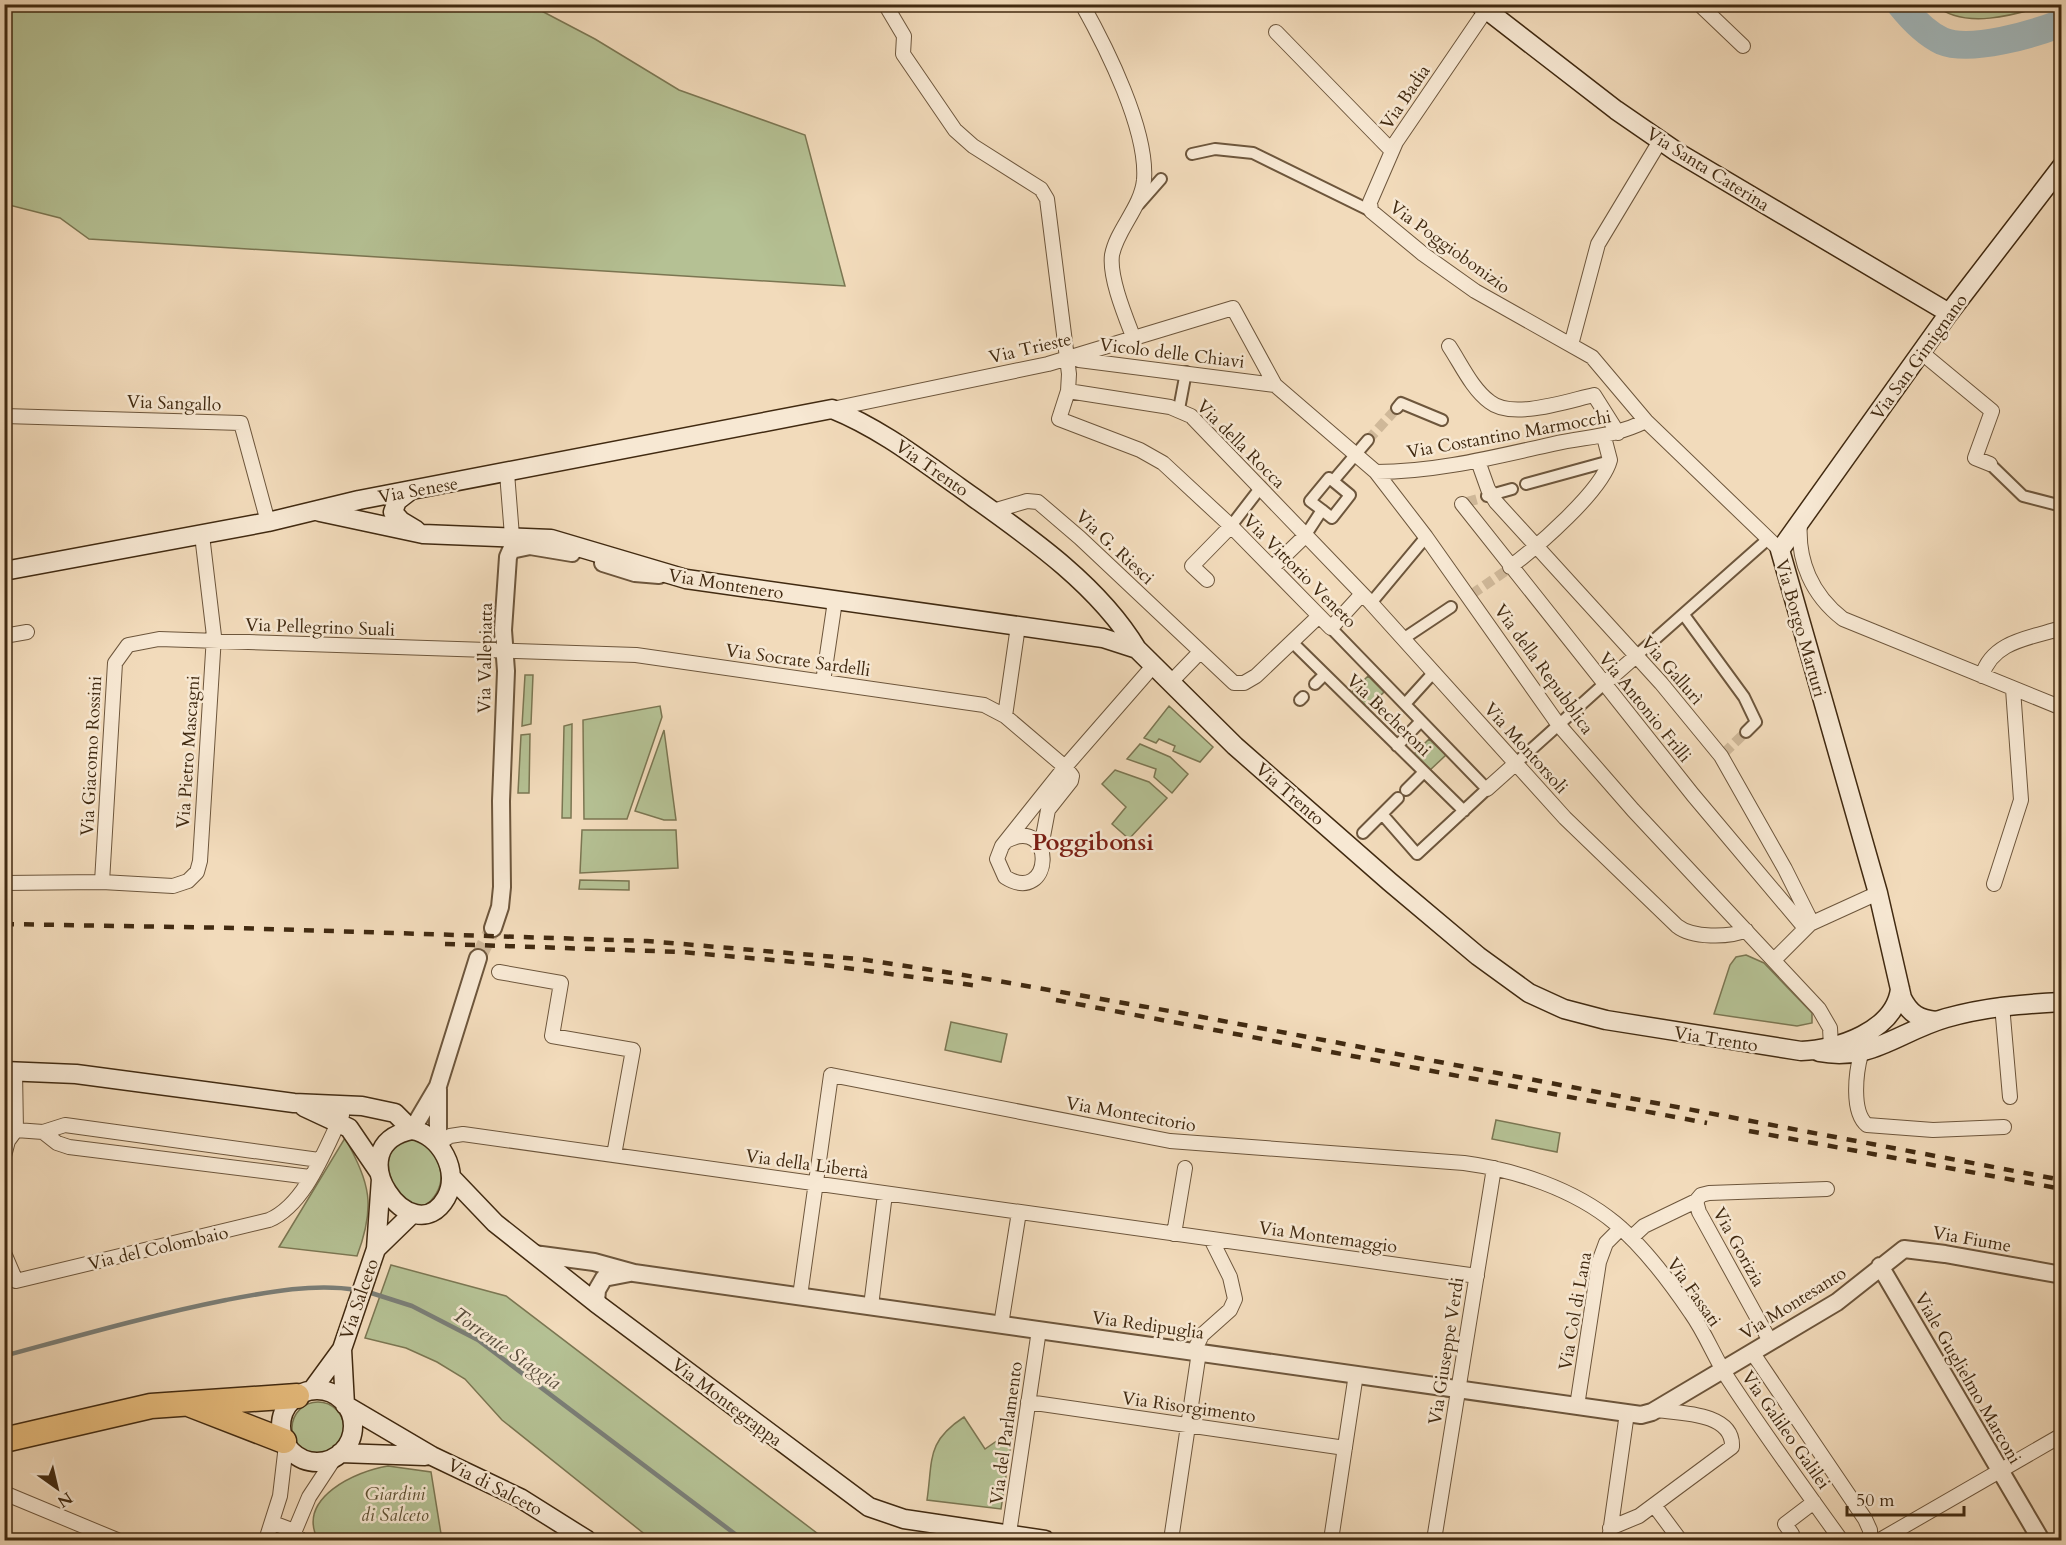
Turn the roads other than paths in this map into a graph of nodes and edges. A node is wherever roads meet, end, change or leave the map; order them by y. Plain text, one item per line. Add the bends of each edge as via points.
1 (885, 4) edge
2 (1082, 4) edge
3 (1699, 4) edge
4 (1482, 7) edge
5 (1276, 32) dead end
6 (1743, 46) dead end
7 (1660, 141) junction
8 (1391, 150) junction
9 (1192, 154) dead end
10 (2061, 166) edge
11 (1161, 179) dead end
12 (1371, 211) junction
13 (1129, 220) junction
14 (1233, 308) joint
15 (1949, 313) junction
16 (1134, 339) junction
17 (1571, 345) junction
18 (1449, 346) dead end
19 (1922, 353) junction
20 (1072, 359) junction
21 (1186, 372) junction
22 (1275, 385) junction
23 (1068, 391) junction
24 (1397, 408) dead end
25 (832, 409) junction
26 (1179, 409) junction
27 (4, 417) edge
28 (1442, 420) dead end
29 (1646, 421) junction
30 (1618, 433) junction
31 (1604, 437) junction
32 (1368, 440) tunnel mouth
33 (1355, 455) junction
34 (1479, 461) junction
35 (1610, 462) junction
36 (1990, 464) joint
37 (1376, 472) junction
38 (507, 473) junction
39 (1333, 481) junction
40 (1526, 484) dead end
41 (1261, 487) junction
42 (1512, 489) dead end
43 (410, 492) junction
44 (1488, 496) junction
45 (1465, 503) dead end
46 (2061, 506) edge
47 (1322, 510) junction
48 (318, 512) junction
49 (993, 512) junction
50 (1801, 520) junction
51 (268, 522) junction
52 (1231, 526) junction
53 (423, 534) junction
54 (202, 535) junction
55 (512, 536) junction
56 (1305, 536) junction
57 (1426, 537) junction
58 (1774, 545) junction
59 (1538, 547) junction
60 (1272, 567) junction
61 (1509, 568) junction
62 (4, 571) edge
63 (669, 575) junction
64 (1207, 580) dead end
65 (1366, 599) junction
66 (835, 601) junction
67 (1451, 607) dead end
68 (1108, 612) junction
69 (1684, 615) junction
70 (1319, 616) junction
71 (1018, 626) junction
72 (1331, 628) junction
73 (2061, 628) edge
74 (27, 632) dead end
75 (1088, 635) junction
76 (4, 636) edge
77 (1403, 639) junction
78 (213, 640) junction
79 (134, 642) joint
80 (1292, 642) junction
81 (1137, 649) junction
82 (504, 650) junction
83 (1199, 653) junction
84 (1636, 656) junction
85 (1154, 665) junction
86 (1434, 672) junction
87 (1324, 675) junction
88 (1982, 676) junction
89 (823, 682) junction
90 (1171, 682) junction
91 (1315, 684) dead end
92 (1604, 684) junction
93 (2013, 689) junction
94 (1405, 705) junction
95 (2061, 708) edge
96 (1005, 716) junction
97 (1421, 721) junction
98 (1558, 724) junction
99 (1746, 732) tunnel mouth
100 (1397, 746) junction
101 (1515, 764) junction
102 (1065, 767) junction
103 (1424, 772) junction
104 (1487, 789) junction
105 (1464, 811) junction
106 (1382, 813) junction
107 (1363, 833) dead end
108 (1006, 841) junction
109 (1041, 847) junction
110 (102, 882) junction
111 (4, 883) edge
112 (1994, 884) dead end
113 (1878, 893) junction
114 (1808, 926) junction
115 (493, 928) tunnel mouth
116 (1746, 930) junction
117 (478, 958) tunnel mouth
118 (1774, 960) junction
119 (499, 972) dead end
120 (1900, 989) junction
121 (2061, 1002) edge
122 (2002, 1005) junction
123 (1936, 1021) junction
124 (1823, 1048) junction
125 (1861, 1054) junction
126 (10, 1072) edge
127 (438, 1086) junction
128 (2010, 1097) dead end
129 (294, 1103) junction
130 (347, 1105) junction
131 (339, 1122) junction
132 (2004, 1127) dead end
133 (16, 1130) junction
134 (412, 1130) junction
135 (43, 1132) junction
136 (438, 1144) junction
137 (614, 1155) junction
138 (4, 1156) edge
139 (318, 1160) junction
140 (1185, 1168) dead end
141 (1494, 1168) junction
142 (380, 1176) junction
143 (451, 1176) junction
144 (310, 1177) junction
145 (817, 1184) junction
146 (1827, 1189) dead end
147 (885, 1194) junction
148 (1696, 1201) junction
149 (1019, 1212) junction
150 (411, 1215) junction
151 (1174, 1233) junction
152 (1626, 1233) junction
153 (1211, 1239) junction
154 (376, 1250) junction
155 (4, 1253) edge
156 (534, 1254) junction
157 (1880, 1266) junction
158 (634, 1273) junction
159 (2061, 1275) edge
160 (1477, 1276) junction
161 (800, 1296) junction
162 (596, 1303) junction
163 (871, 1306) junction
164 (1001, 1325) junction
165 (1039, 1330) junction
166 (1770, 1341) junction
167 (342, 1349) junction
168 (1196, 1351) junction
169 (1752, 1352) junction
170 (1723, 1370) junction
171 (1356, 1374) junction
172 (1459, 1388) junction
173 (304, 1393) junction
174 (183, 1402) junction
175 (1028, 1402) junction
176 (346, 1405) junction
177 (1577, 1406) junction
178 (1656, 1410) junction
179 (1627, 1413) junction
180 (1188, 1425) junction
181 (2061, 1435) edge
182 (4, 1440) edge
183 (285, 1443) junction
184 (1345, 1448) junction
185 (338, 1454) junction
186 (432, 1456) junction
187 (1999, 1471) junction
188 (4, 1493) edge
189 (1814, 1502) junction
190 (1654, 1505) junction
191 (273, 1523) junction
192 (1610, 1534) edge
193 (295, 1538) edge
194 (1008, 1538) edge
195 (117, 1540) edge
196 (266, 1540) edge
197 (587, 1540) edge
198 (1045, 1540) edge
199 (1171, 1540) edge
200 (1331, 1540) edge
201 (1434, 1540) edge
202 (1680, 1540) edge
203 (1784, 1540) edge
204 (1841, 1540) edge
205 (1870, 1540) edge
206 (1880, 1540) edge
207 (2041, 1540) edge

1 - 20 street via 904,36 903,54 942,113 963,138 1044,194
2 - 13 street via 1110,57 1136,132 1144,175 1141,194
3 - 6 street
4 - 7 main road, Via Santa Caterina
4 - 8 street, Via Badia
5 - 8 street
7 - 15 main road, Via Santa Caterina
7 - 17 street via 1598,244
8 - 12 street, Via Badia via 1372,197
9 - 12 street via 1215,149 1252,153
10 - 15 main road, Via San Gimignano
11 - 13 street
12 - 17 street, Via Poggiobonizio via 1475,291
13 - 16 street via 1112,260
14 - 16 street, Via Trieste
14 - 22 street, Via della Repubblica
15 - 19 main road, Via San Gimignano
16 - 20 street, Via Trieste
17 - 29 street, Via Borgo Marturi via 1595,360
18 - 30 street via 1481,393 1498,408 1517,410 1594,396
19 - 36 street via 1992,411 1975,458
19 - 50 main road, Via San Gimignano
20 - 21 street, Vicolo delle Chiavi
20 - 23 street
20 - 25 street, Via Trieste
21 - 22 street, Vicolo delle Chiavi
21 - 26 street
22 - 33 street, Via della Repubblica
23 - 26 street, Via della Rocca
23 - 52 street, Via Vittorio Veneto via 1059,419 1156,458
24 - 28 street via 1401,403
25 - 38 main road, Via Senese
25 - 49 main road, Via Trento via 891,439
26 - 41 street, Via della Rocca via 1195,420
27 - 51 street, Via Sangallo via 241,423
29 - 30 street, Via Costantino Marmocchi
29 - 58 street, Via Borgo Marturi
30 - 31 street, Via Costantino Marmocchi
31 - 34 street, Via Costantino Marmocchi
31 - 35 street
32 - 33 street
33 - 37 street, Via della Repubblica
33 - 39 street
34 - 37 street, Via Costantino Marmocchi via 1423,470
34 - 44 street, Via Gallurì
35 - 40 street
35 - 59 street via 1594,486
36 - 46 street via 2023,496
37 - 57 street, Via della Repubblica
38 - 43 main road, Via Senese
38 - 55 street
39 - 47 street via 1329,478 1310,501
39 - 47 street via 1350,495 1332,518
41 - 52 street
41 - 56 street, Via della Rocca
42 - 44 street
43 - 48 main road, Via Senese via 359,500
43 - 53 main road via 397,501 393,512 400,521
44 - 59 street, Via Gallurì
45 - 61 street, Via Antonio Frilli
47 - 56 street
48 - 51 main road, Via Senese
48 - 53 main road, Via Montenero
49 - 68 main road, Via Trento via 1060,563
49 - 83 street, Via G. Riesci via 1027,501 1038,502
50 - 58 main road, Via San Gimignano
50 - 88 street via 1804,568 1816,590 1838,615 1856,626
51 - 54 main road, Via Senese
52 - 60 street, Via Vittorio Veneto
52 - 64 street via 1192,566
53 - 55 main road, Via Montenero
54 - 62 main road, Via Senese
54 - 78 street, Via Pietro Mascagni
55 - 63 main road, Via Montenero via 564,541
56 - 60 street
56 - 65 street, Via Montorsoli
57 - 65 street
57 - 98 street, Via della Repubblica
58 - 69 street
58 - 113 main road, Via Borgo Marturi
59 - 61 street
59 - 84 street, Via Gallurì
60 - 70 street, Via Vittorio Veneto
61 - 92 street, Via Antonio Frilli
63 - 66 main road, Via Montenero
63 - 82 street, Via Vallepiatta via 635,573 560,550 530,546 514,549 508,557
65 - 72 street
65 - 77 street, Via Montorsoli
66 - 71 main road, Via Montenero
66 - 89 street
67 - 77 street
68 - 75 main road via 1103,628
68 - 81 main road, Via Trento
69 - 84 street
69 - 99 street via 1744,697 1756,722
70 - 72 street, Via Vittorio Veneto
70 - 80 street, Via G. Riesci
71 - 75 main road, Via Montenero
71 - 96 street
72 - 94 street, Via Vittorio Veneto
73 - 88 street via 1999,650 1989,658
74 - 76 street
75 - 81 main road, Via Montenero via 1117,640
77 - 86 street, Via Montorsoli
78 - 79 street, Via Pellegrino Suali
78 - 82 street, Via Pellegrino Suali
78 - 110 street, Via Pietro Mascagni via 200,861 196,872 188,881 173,886
79 - 110 street, Via Giacomo Rossini via 121,651 115,663
80 - 83 street, Via G. Riesci via 1253,678 1238,684
80 - 87 street, Via Becheroni
81 - 85 main road, Via Trento
82 - 89 street, Via Socrate Sardelli via 645,656
82 - 115 street, Via Vallepiatta via 502,888
83 - 90 street
84 - 92 street
84 - 114 street, Via Gallurì via 1722,755 1785,869
85 - 90 main road, Via Trento
85 - 102 street
86 - 94 street
86 - 101 street, Via Montorsoli
87 - 91 street
87 - 100 street, Via Becheroni
88 - 93 street
89 - 96 street, Via Socrate Sardelli via 972,703
90 - 124 main road, Via Trento via 1235,746 1382,875 1469,949 1529,993 1564,1009 1606,1020 1777,1049
92 - 98 street
92 - 114 street, Via Antonio Frilli
93 - 95 street
93 - 112 street via 2021,800
94 - 97 street, Via Vittorio Veneto
96 - 102 street, Via Socrate Sardelli
97 - 100 street
97 - 104 street, Via Vittorio Veneto
98 - 101 street
98 - 116 street, Via della Repubblica
100 - 103 street, Via Becheroni
101 - 104 street
101 - 116 street, Via Montorsoli via 1569,823 1680,929 1724,934
102 - 108 street
102 - 109 street via 1071,780 1048,810
103 - 105 street, Via Becheroni
103 - 106 street
104 - 105 street
105 - 106 street via 1417,854
106 - 107 street
108 - 109 street via 1021,836
108 - 109 street via 999,852 998,866 1005,877 1018,883 1039,875 1044,861
110 - 111 street
113 - 114 street
113 - 120 main road, Via Borgo Marturi
114 - 118 street
116 - 118 street, Via della Repubblica
117 - 127 street
118 - 124 street, Via della Repubblica via 1826,1019 1831,1033
119 - 137 street via 561,983 552,1036 633,1050
120 - 123 main road, Via Borgo Marturi via 1914,1015
120 - 124 main road via 1895,1008 1882,1021 1863,1035
121 - 122 main road
122 - 123 main road
122 - 128 street
123 - 125 main road
124 - 125 main road, Via Trento via 1838,1056
125 - 132 street via 1855,1085 1865,1124 1923,1130
126 - 129 main road via 97,1076
126 - 133 street
127 - 134 street
127 - 136 street
129 - 130 main road
129 - 131 main road
130 - 131 street, Via del Colombaio
130 - 134 main road via 395,1113
131 - 139 street, Via del Colombaio
131 - 142 main road via 352,1131
133 - 135 street
133 - 138 street
134 - 136 main road via 425,1133
134 - 142 main road via 386,1141 380,1157
135 - 139 street via 70,1125
135 - 144 street via 69,1147
136 - 137 street, Via della Libertà via 463,1134
136 - 143 main road
137 - 145 street, Via della Libertà
139 - 144 street, Via del Colombaio
140 - 151 street
141 - 145 street, Via Montecitorio via 1170,1142 831,1076
141 - 152 street, Via Montecitorio via 1559,1191 1591,1207
141 - 160 street, Via Giuseppe Verdi
142 - 150 main road via 398,1205
142 - 154 main road, Via Salceto
143 - 150 main road via 444,1202 426,1214
143 - 156 main road, Via Montegrappa via 495,1223
144 - 155 street, Via del Colombaio via 282,1213 251,1226 16,1281
145 - 147 street, Via della Libertà
145 - 161 street, Via Montecitorio
146 - 148 street, Via Gorizia via 1709,1193
147 - 149 street, Via della Libertà
147 - 163 street
148 - 152 street, Via Gorizia
148 - 166 street, Via Gorizia
149 - 151 street, Via della Libertà
149 - 164 street
150 - 154 main road, Via Salceto
151 - 153 street, Via Montemaggio
152 - 170 street, Via Fassati via 1687,1307
152 - 177 street, Via Col di Lana via 1606,1243 1600,1257
153 - 160 street, Via Montemaggio
153 - 168 street via 1232,1282 1235,1299 1230,1310 1202,1335
154 - 167 main road, Via Salceto
156 - 158 street, Via Redipuglia via 594,1262
156 - 162 main road, Via Montegrappa
157 - 159 street, Via Fiume via 1898,1252 1914,1249
157 - 166 street, Via Montesanto via 1837,1302
157 - 187 street, Viale Guglielmo Marconi
158 - 161 street, Via Redipuglia
158 - 162 street, Via Redipuglia via 604,1278 598,1285
160 - 172 street, Via Giuseppe Verdi
161 - 163 street, Via Redipuglia
162 - 194 main road, Via Montegrappa via 869,1507 904,1519
163 - 164 street, Via Redipuglia
164 - 165 street, Via Redipuglia
165 - 168 street, Via Redipuglia
165 - 175 street, Via del Parlamento
166 - 169 street, Via Montesanto
167 - 173 main road, Via Salceto
167 - 176 main road, Via Salceto
168 - 171 street, Via Redipuglia
168 - 180 street
169 - 170 street, Via Montesanto
169 - 205 street, Via Galileo Galilei via 1865,1519
170 - 178 street, Via Montesanto
170 - 189 street, Via Galileo Galilei
171 - 172 street, Via Redipuglia
171 - 184 street
172 - 177 street, Via Redipuglia
172 - 201 street, Via Giuseppe Verdi
173 - 174 highway
173 - 176 main road via 332,1393
173 - 183 main road via 284,1411 281,1421
174 - 182 highway via 119,1411
174 - 183 highway
175 - 180 street, Via Risorgimento
175 - 194 street, Via del Parlamento
176 - 185 main road via 351,1415 351,1436
176 - 186 main road, Via di Salceto
177 - 179 street, Via Redipuglia
178 - 179 street, Via Redipuglia
178 - 190 street via 1713,1420 1731,1438 1732,1447
179 - 192 street
180 - 184 street, Via Risorgimento
180 - 199 street
181 - 187 street
183 - 185 main road via 311,1461
183 - 191 street
184 - 200 street
185 - 186 main road, Via di Salceto
185 - 193 street via 309,1497
186 - 197 main road, Via di Salceto via 520,1498
187 - 206 street
187 - 207 street, Viale Guglielmo Marconi
188 - 195 street
189 - 203 street via 1785,1524 1792,1534
189 - 204 street, Via Galileo Galilei
190 - 192 street
190 - 202 street
191 - 193 street
191 - 196 street
194 - 198 main road, Via Montegrappa

